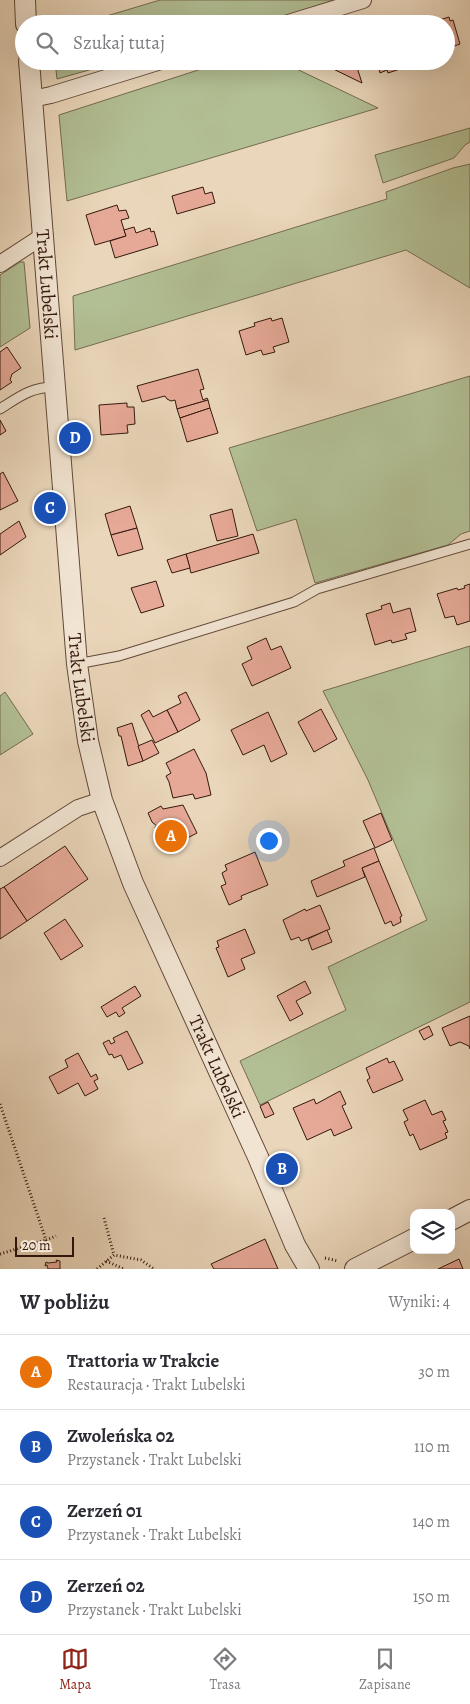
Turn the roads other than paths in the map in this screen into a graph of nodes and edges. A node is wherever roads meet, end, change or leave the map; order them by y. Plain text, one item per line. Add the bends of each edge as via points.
1 (24, 0) edge
2 (363, 0) edge
3 (25, 15) edge
4 (314, 15) edge
5 (30, 70) edge
6 (131, 70) edge
7 (32, 99) junction
8 (43, 236) junction
9 (0, 264) edge
10 (56, 387) junction
11 (0, 409) edge
12 (470, 544) edge
13 (77, 664) junction
14 (102, 800) junction
15 (0, 858) edge
16 (470, 1210) edge
17 (455, 1218) edge
18 (410, 1241) edge
19 (315, 1262) edge
20 (357, 1268) edge

1 - 3 street
2 - 4 street
5 - 7 street, Trakt Lubelski
6 - 7 street
7 - 8 street, Trakt Lubelski
8 - 9 street
8 - 10 street, Trakt Lubelski
10 - 11 lane via 29,390
10 - 13 street, Trakt Lubelski
12 - 13 lane via 317,589 294,602 119,656
13 - 14 street, Trakt Lubelski via 88,741
14 - 15 street via 78,808
14 - 19 street, Trakt Lubelski via 133,883 295,1245
16 - 17 street
18 - 20 street

